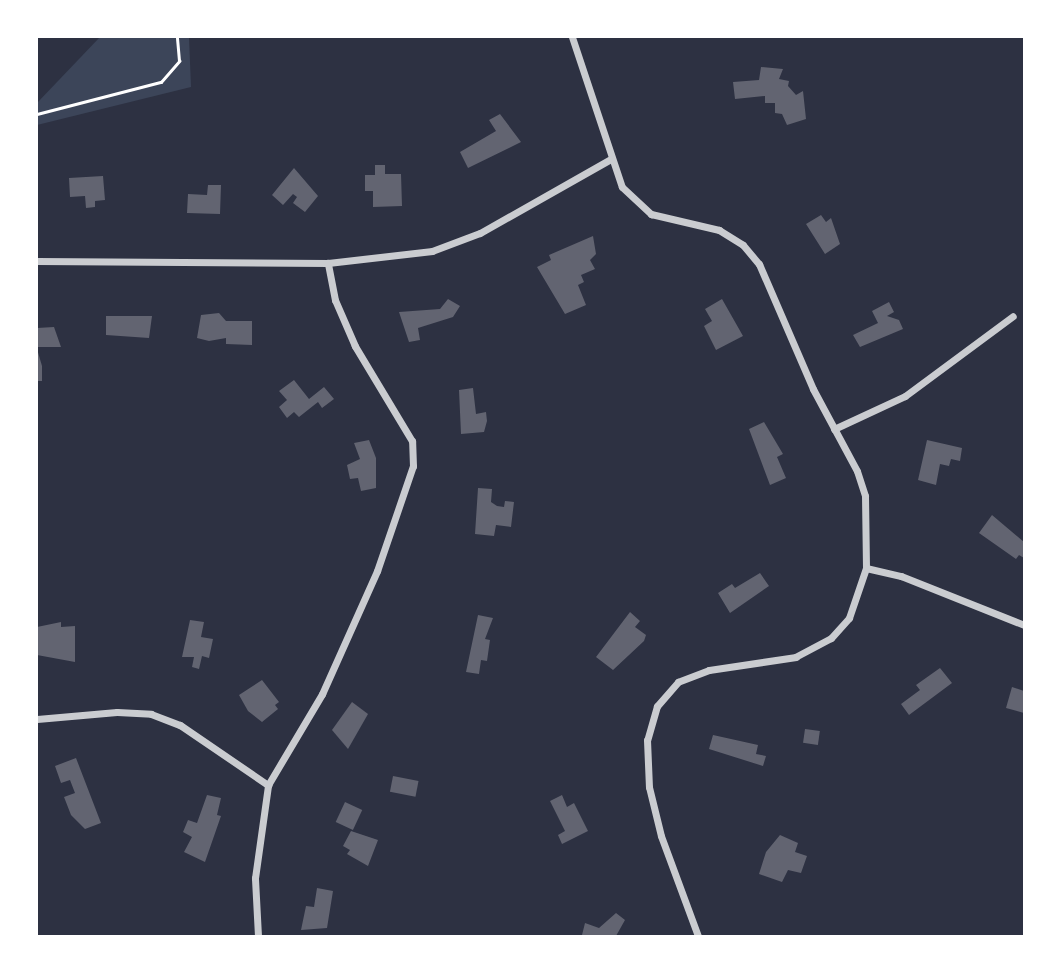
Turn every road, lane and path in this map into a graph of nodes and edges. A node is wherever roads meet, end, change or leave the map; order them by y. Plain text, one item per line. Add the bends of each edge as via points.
1 (177, 37) edge
2 (572, 37) edge
3 (37, 114) edge
4 (611, 159) junction
5 (37, 261) edge
6 (328, 263) junction
7 (1013, 316) dead end
8 (834, 429) junction
9 (866, 568) junction
10 (1024, 625) edge
11 (37, 719) edge
12 (268, 785) junction
13 (258, 936) edge
14 (698, 936) edge

1 - 3 path via 179,61 162,82
2 - 4 street
4 - 6 street via 480,233 432,251
4 - 8 street via 622,187 651,214 719,230 743,245 759,264
5 - 6 street
6 - 12 street via 335,300 355,346 412,441 414,466 377,571 321,694
7 - 8 street via 905,396
8 - 9 street via 857,471 864,496
9 - 10 street via 901,576
9 - 14 street via 849,618 831,638 796,657 709,670 678,682 657,706 647,740 649,787 661,836
11 - 12 street via 151,714 180,725
12 - 13 street via 255,878

